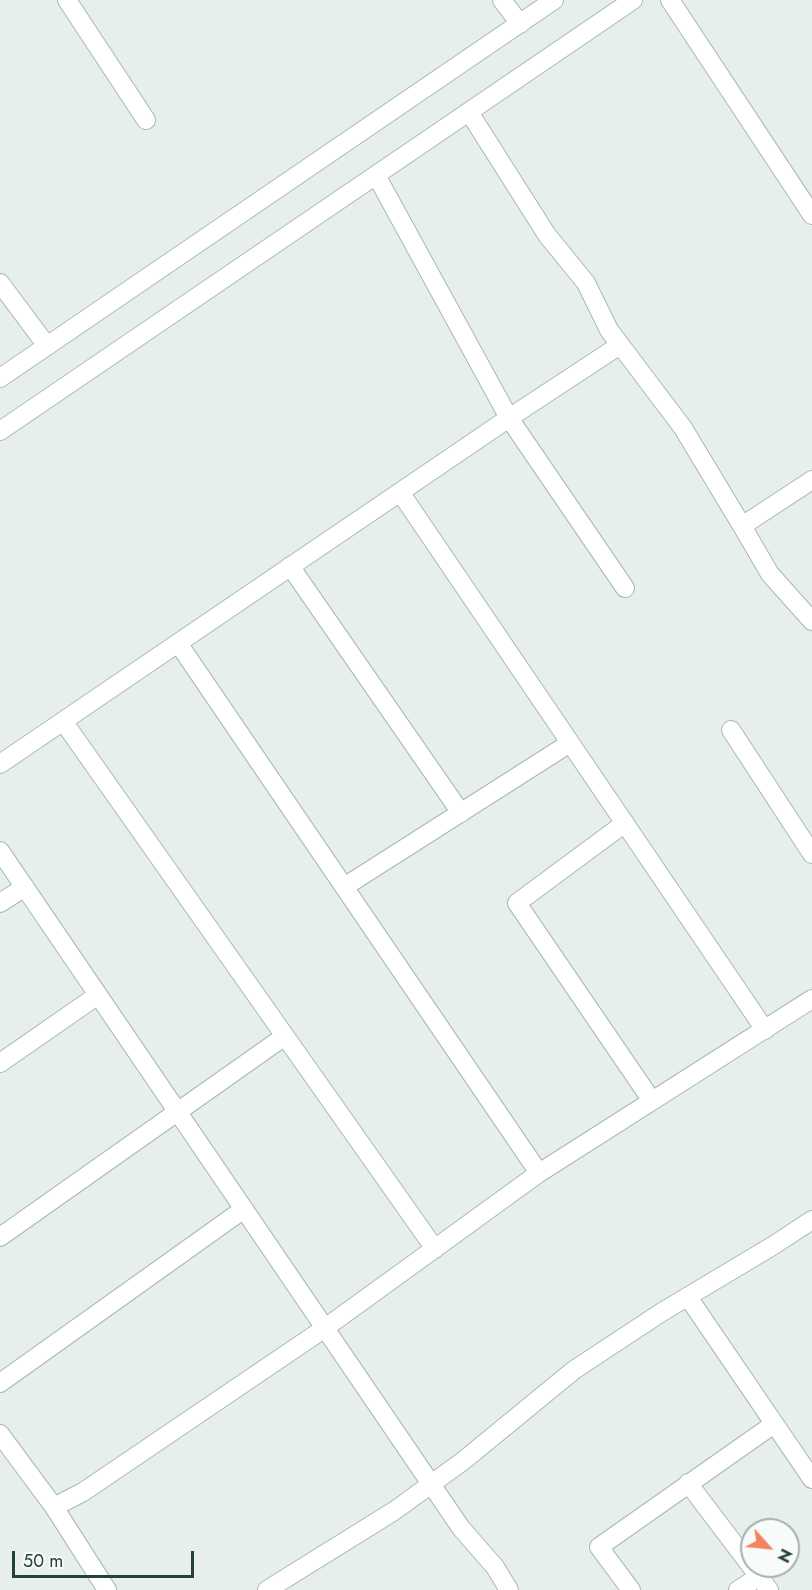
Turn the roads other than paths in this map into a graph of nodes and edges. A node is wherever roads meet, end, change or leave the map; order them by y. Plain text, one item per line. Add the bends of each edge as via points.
1 (67, 0) edge
2 (502, 0) edge
3 (554, 0) edge
4 (633, 0) edge
5 (670, 0) edge
6 (520, 24) junction
7 (469, 112) junction
8 (146, 120) dead end
9 (376, 175) junction
10 (812, 215) edge
11 (0, 283) edge
12 (620, 345) junction
13 (47, 346) junction
14 (0, 378) edge
15 (509, 418) junction
16 (0, 431) edge
17 (812, 480) edge
18 (400, 492) junction
19 (742, 526) junction
20 (290, 566) junction
21 (624, 588) dead end
22 (812, 621) edge
23 (178, 643) junction
24 (63, 721) junction
25 (731, 730) dead end
26 (570, 743) junction
27 (0, 764) edge
28 (461, 813) junction
29 (625, 823) junction
30 (0, 851) edge
31 (812, 854) edge
32 (25, 887) junction
33 (344, 887) junction
34 (0, 903) edge
35 (98, 995) junction
36 (812, 999) edge
37 (765, 1030) junction
38 (285, 1036) junction
39 (0, 1064) edge
40 (652, 1101) junction
41 (178, 1112) junction
42 (539, 1173) junction
43 (244, 1209) junction
44 (812, 1220) edge
45 (0, 1237) edge
46 (435, 1249) junction
47 (688, 1297) junction
48 (325, 1328) junction
49 (0, 1383) edge
50 (774, 1424) junction
51 (0, 1434) edge
52 (812, 1479) edge
53 (688, 1483) junction
54 (431, 1484) junction
55 (54, 1507) junction
56 (764, 1584) edge
57 (107, 1590) edge
58 (267, 1590) edge
59 (509, 1590) edge
60 (631, 1590) edge
61 (738, 1590) edge

1 - 8 street
2 - 6 street
3 - 6 street
4 - 7 street
5 - 10 street
6 - 13 street
7 - 9 street
7 - 12 street via 547,235 586,283
9 - 15 street
9 - 16 street
11 - 13 street
12 - 15 street
12 - 19 street via 683,428
13 - 14 street
15 - 18 street
15 - 21 street
17 - 19 street
18 - 20 street
18 - 26 street
19 - 22 street via 770,574
20 - 23 street
20 - 28 street
23 - 24 street
23 - 33 street
24 - 27 street
24 - 38 street
25 - 31 street
26 - 28 street
26 - 29 street
28 - 33 street
29 - 37 street
29 - 40 street via 517,903
30 - 32 street
32 - 34 street
32 - 35 street
33 - 42 street
35 - 39 street
35 - 41 street
36 - 37 street
37 - 40 street
38 - 41 street
38 - 46 street
40 - 42 street
41 - 43 street
41 - 45 street
42 - 46 street
43 - 48 street
43 - 49 street
44 - 47 street
46 - 48 street
47 - 50 street
47 - 54 street via 574,1370
48 - 54 street
48 - 55 street via 83,1492
50 - 52 street
50 - 53 street
51 - 55 street
53 - 56 street
53 - 60 street via 599,1547
54 - 58 street
54 - 59 street
55 - 57 street
56 - 61 street

